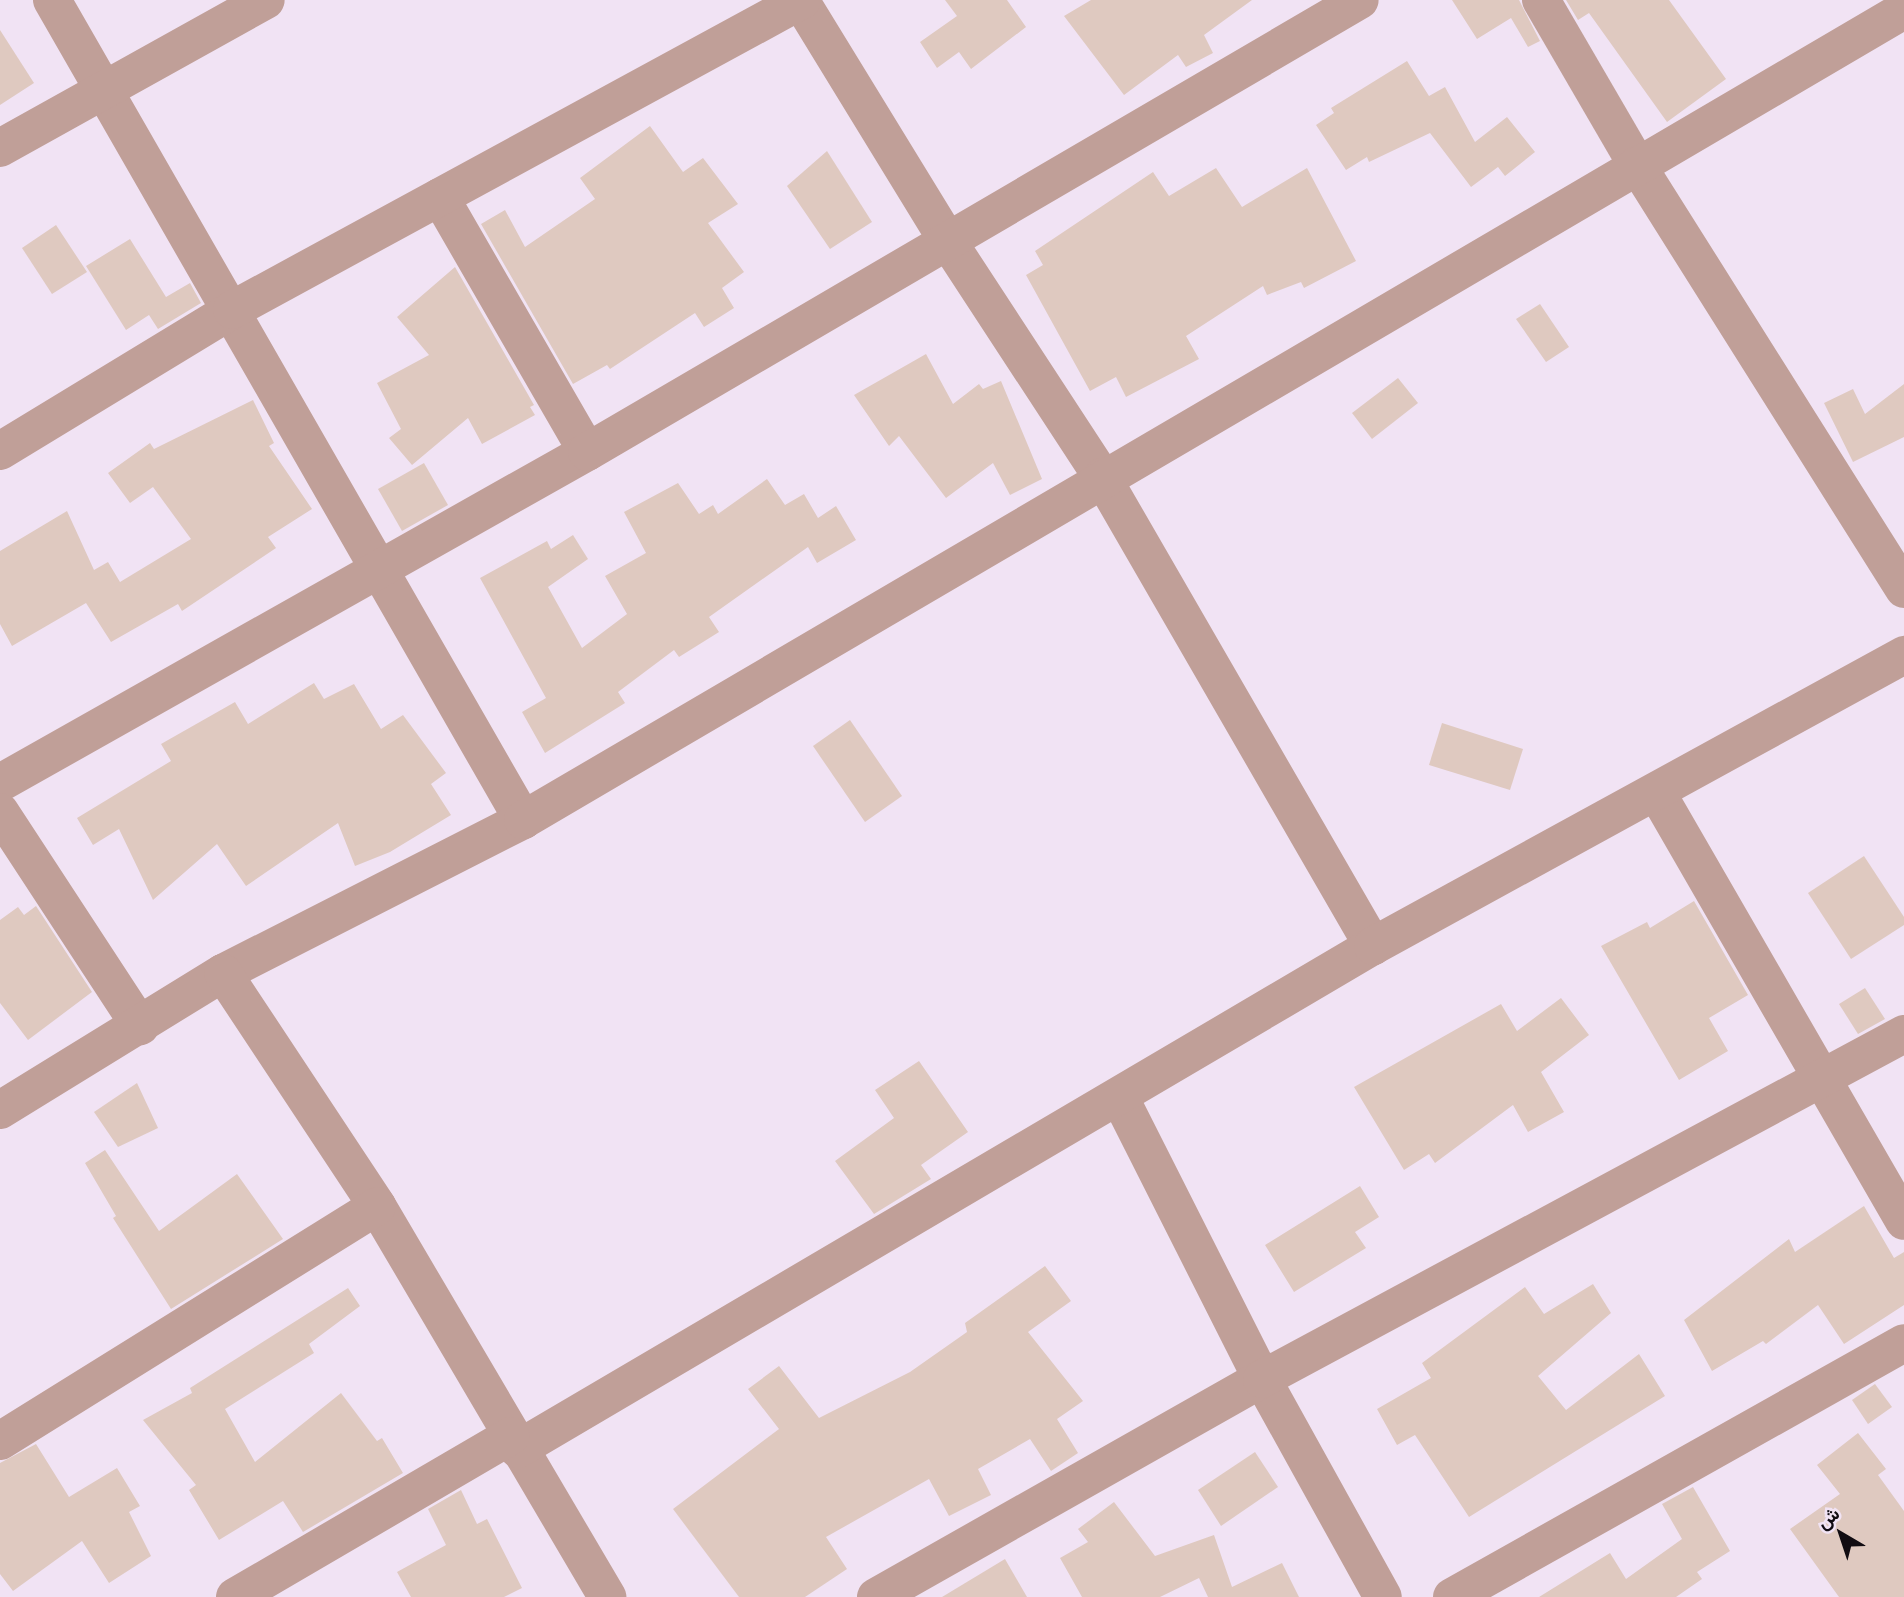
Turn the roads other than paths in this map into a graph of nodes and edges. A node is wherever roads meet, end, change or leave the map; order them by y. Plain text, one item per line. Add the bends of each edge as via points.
1 (52, 0) edge
2 (265, 0) edge
3 (801, 0) edge
4 (1360, 0) edge
5 (1541, 0) edge
6 (1904, 10) edge
7 (102, 92) junction
8 (0, 148) edge
9 (1637, 165) junction
10 (440, 197) junction
11 (948, 243) junction
12 (232, 310) junction
13 (0, 450) edge
14 (587, 452) junction
15 (1101, 477) junction
16 (379, 566) junction
17 (1904, 589) edge
18 (1904, 655) edge
19 (0, 783) edge
20 (1657, 793) junction
21 (0, 812) edge
22 (523, 820) junction
23 (1373, 946) junction
24 (223, 973) junction
25 (140, 1026) junction
26 (1904, 1034) edge
27 (1825, 1080) junction
28 (1120, 1098) junction
29 (0, 1110) edge
30 (377, 1206) junction
31 (1904, 1221) edge
32 (1904, 1343) edge
33 (1262, 1378) junction
34 (0, 1441) edge
35 (514, 1442) junction
36 (235, 1597) edge
37 (607, 1597) edge
38 (876, 1597) edge
39 (1383, 1597) edge
40 (1452, 1597) edge

1 - 7 street
2 - 7 street
3 - 10 street
3 - 11 street
4 - 11 street
5 - 9 street
6 - 9 street
7 - 8 street
7 - 12 street
9 - 15 street
9 - 17 street
10 - 12 street
10 - 14 street
11 - 14 street
11 - 15 street
12 - 13 street
12 - 16 street
14 - 16 street
15 - 22 street
15 - 23 street
16 - 19 street
16 - 22 street
18 - 20 street
20 - 23 street
20 - 27 street
21 - 25 street
22 - 24 street
23 - 28 street
24 - 25 street
24 - 30 street
25 - 29 street
26 - 27 street
27 - 31 street
27 - 33 street
28 - 33 street
28 - 35 street
30 - 34 street
30 - 35 street
32 - 40 street
33 - 38 street
33 - 39 street
35 - 36 street
35 - 37 street

